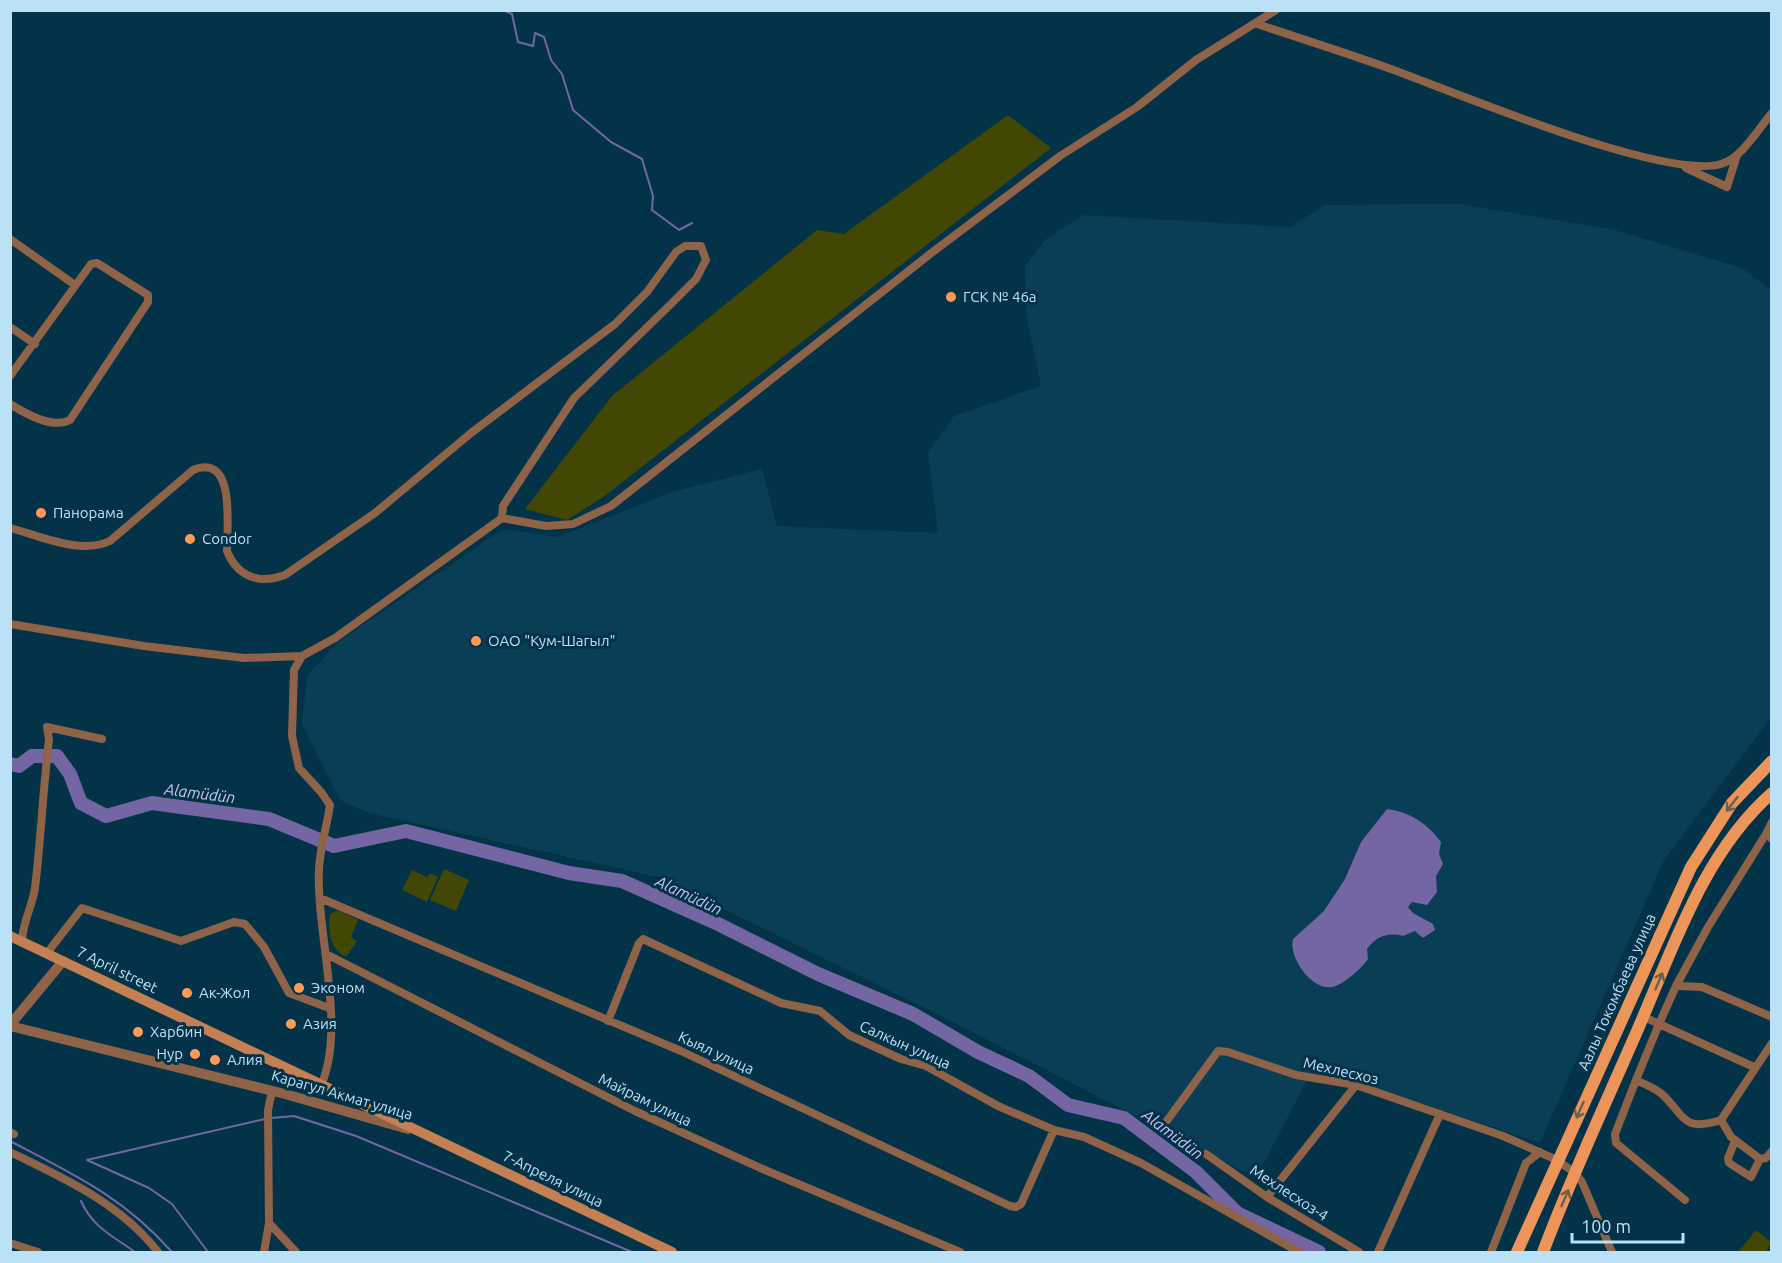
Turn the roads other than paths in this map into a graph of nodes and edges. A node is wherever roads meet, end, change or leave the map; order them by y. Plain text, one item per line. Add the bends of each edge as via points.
1 (1276, 10) edge
2 (1257, 24) junction
3 (1772, 113) edge
4 (1737, 154) junction
5 (1681, 165) junction
6 (10, 239) edge
7 (75, 285) junction
8 (10, 327) edge
9 (34, 344) junction
10 (10, 376) edge
11 (10, 404) edge
12 (502, 518) junction
13 (10, 528) edge
14 (10, 624) edge
15 (302, 656) junction
16 (102, 738) dead end
17 (1772, 761) edge
18 (1772, 793) edge
19 (1772, 822) edge
20 (1769, 836) edge
21 (320, 898) junction
22 (10, 936) edge
23 (22, 941) junction
24 (47, 953) junction
25 (326, 954) junction
26 (63, 961) junction
27 (1676, 987) junction
28 (329, 1008) junction
29 (1644, 1017) junction
30 (1772, 1017) edge
31 (608, 1021) junction
32 (1659, 1024) junction
33 (10, 1025) edge
34 (1772, 1043) edge
35 (1754, 1067) junction
36 (1636, 1080) junction
37 (322, 1083) junction
38 (1356, 1085) junction
39 (272, 1091) junction
40 (1440, 1114) junction
41 (1721, 1120) junction
42 (1166, 1122) dead end
43 (1054, 1130) junction
44 (422, 1133) junction
45 (1736, 1141) junction
46 (1772, 1151) edge
47 (10, 1152) edge
48 (1540, 1152) junction
49 (1206, 1154) dead end
50 (1760, 1159) junction
51 (1557, 1160) junction
52 (1575, 1173) junction
53 (1267, 1197) junction
54 (1684, 1200) dead end
55 (269, 1223) junction
56 (10, 1243) edge
57 (1295, 1251) edge
58 (39, 1252) edge
59 (158, 1252) edge
60 (264, 1252) edge
61 (297, 1252) edge
62 (672, 1252) edge
63 (960, 1252) edge
64 (1359, 1252) edge
65 (1378, 1252) edge
66 (1491, 1252) edge
67 (1517, 1252) edge
68 (1543, 1252) edge
69 (1612, 1252) edge

1 - 2 street
2 - 5 street via 1559,131
2 - 12 street via 1196,60 1137,107 1050,163 611,506 573,524 546,526
3 - 4 street
4 - 5 street via 1720,164
4 - 5 street via 1727,187
6 - 7 street
7 - 9 street
7 - 11 street via 91,264 97,263 148,296 148,302 70,420 52,423
8 - 9 street
9 - 10 street
12 - 13 street via 503,506 574,398 696,279 706,260 700,246 685,246 676,252 647,292 615,324 471,433 375,513 285,575 269,581 257,580 231,560 227,551 223,478 210,467 193,470 98,547
12 - 15 street via 335,638
14 - 15 street via 233,656
15 - 21 street via 294,670 292,736 299,768 330,805 319,868
16 - 23 street via 47,727 49,740 33,901 23,922
17 -> 51 main road, Аалы Токомбаева улица via 1732,803 1691,867
29 -> 18 main road via 1707,878 1738,831
19 - 20 street
20 - 27 street via 1708,927
21 - 25 street
21 - 31 street, Кыял улица
22 - 23 main road, 7 April street
23 - 24 main road, 7 April street
24 - 26 main road, 7 April street
24 - 28 street via 82,908 181,941 234,922 245,924 264,947 289,993
25 - 28 street
25 - 63 street, Майрам улица via 635,1111
26 - 33 street
26 - 37 main road, 7 April street
27 - 30 street via 1702,987
27 - 32 street
28 - 37 street via 330,1051
29 - 32 street
29 - 52 main road
31 - 43 street, Кыял улица via 1010,1206 1021,1204
31 - 43 street, Салкын улица via 643,939 781,1003 820,1011 849,1035 926,1066 998,1106
32 - 35 street
32 - 36 street
33 - 39 street, Карагул Акмат улица
34 - 35 street
35 - 41 street
36 - 41 street via 1666,1098 1682,1119 1691,1124
36 - 54 street via 1615,1134 1616,1143
37 - 44 main road, 7 April street
38 - 40 street, Мехлесхоз
38 - 42 street, Мехлесхоз via 1296,1075 1218,1052
38 - 53 street
39 - 44 street, Карагул Акмат улица
39 - 55 street via 268,1110
40 - 48 street, Мехлесхоз
40 - 65 street
41 - 45 street
43 - 57 street, Салкын улица via 1084,1137 1141,1162
44 - 62 main road, 7-Апреля улица
45 - 50 street
45 - 50 street via 1728,1158 1730,1163 1752,1177
46 - 50 street
47 - 59 street via 107,1203
48 - 51 street, Мехлесхоз
48 - 66 street via 1527,1163
49 - 53 street, Мехлесхоз-4
51 - 52 street, Мехлесхоз
51 - 67 main road, Аалы Токомбаева улица
68 -> 52 main road
52 - 69 street
53 - 64 street, Мехлесхоз-4
55 - 60 street
55 - 61 street
56 - 58 street

